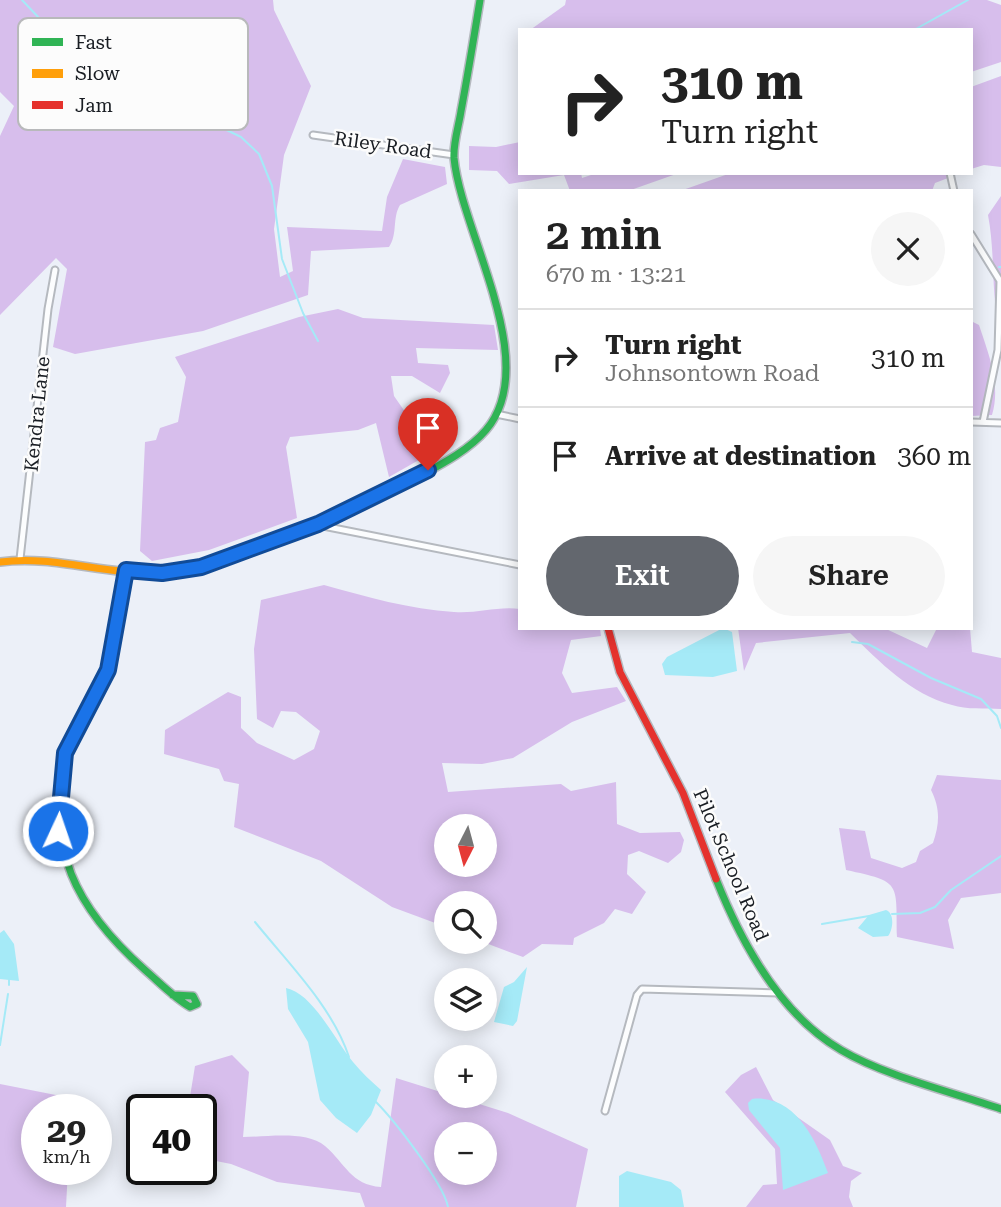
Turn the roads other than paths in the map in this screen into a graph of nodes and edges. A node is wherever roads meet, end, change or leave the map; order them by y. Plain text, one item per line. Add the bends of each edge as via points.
1 (480, 0) edge
2 (313, 135) dead end
3 (454, 155) junction
4 (973, 237) edge
5 (55, 270) dead end
6 (496, 414) junction
7 (518, 419) edge
8 (973, 422) edge
9 (983, 422) junction
10 (1001, 423) edge
11 (318, 524) junction
12 (20, 559) junction
13 (0, 562) edge
14 (518, 565) edge
15 (126, 570) junction
16 (609, 630) edge
17 (779, 993) junction
18 (173, 995) dead end
19 (1001, 1109) edge
20 (605, 1111) dead end

1 - 3 street
2 - 3 street, Riley Road
3 - 6 street via 503,341 502,392
4 - 9 street via 1000,281 998,350
5 - 12 street, Kendra Lane
6 - 7 street
6 - 11 street via 470,446
8 - 9 street
9 - 10 street
11 - 14 street
11 - 15 street via 201,567 162,573
12 - 13 street
12 - 15 street
15 - 18 street via 108,670 65,753 58,839 69,874 96,922
16 - 17 street, Pilot School Road via 620,673 683,793 732,915
17 - 19 street, Pilot School Road via 815,1030 863,1061
17 - 20 street via 642,989

